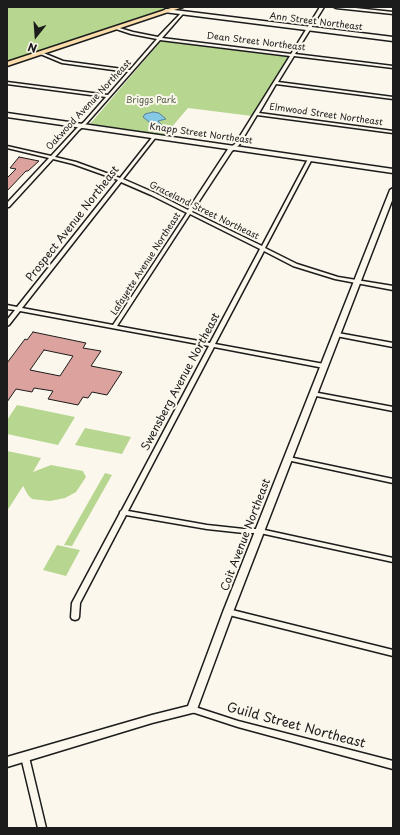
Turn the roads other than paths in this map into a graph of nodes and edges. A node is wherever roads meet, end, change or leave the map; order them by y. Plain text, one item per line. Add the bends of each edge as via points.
1 (180, 7) edge
2 (322, 7) edge
3 (336, 7) edge
4 (166, 11) junction
5 (393, 13) edge
6 (181, 14) junction
7 (117, 28) junction
8 (308, 29) junction
9 (160, 38) junction
10 (393, 39) edge
11 (40, 53) junction
12 (292, 55) junction
13 (393, 62) edge
14 (7, 64) edge
15 (392, 67) edge
16 (131, 71) junction
17 (7, 83) edge
18 (276, 83) junction
19 (109, 96) junction
20 (393, 98) edge
21 (257, 114) junction
22 (7, 115) edge
23 (82, 126) junction
24 (393, 132) edge
25 (155, 136) junction
26 (7, 147) edge
27 (233, 148) junction
28 (52, 157) junction
29 (310, 159) junction
30 (393, 171) edge
31 (121, 180) junction
32 (393, 190) edge
33 (7, 206) edge
34 (190, 212) junction
35 (262, 249) junction
36 (357, 282) junction
37 (393, 288) edge
38 (7, 307) edge
39 (18, 310) junction
40 (7, 324) edge
41 (114, 328) junction
42 (338, 335) junction
43 (211, 345) junction
44 (393, 345) edge
45 (324, 366) junction
46 (313, 394) junction
47 (393, 409) edge
48 (288, 459) junction
49 (393, 481) edge
50 (123, 512) junction
51 (260, 531) junction
52 (393, 560) edge
53 (228, 612) junction
54 (75, 616) dead end
55 (393, 653) edge
56 (192, 709) junction
57 (25, 756) junction
58 (7, 762) edge
59 (393, 765) edge
60 (42, 828) edge

1 - 4 main road
2 - 8 street, Lafayette Avenue Northeast
3 - 5 street
4 - 6 main road, Ann Street Northeast
4 - 7 main road
6 - 8 main road, Ann Street Northeast
6 - 9 street, Oakwood Avenue Northeast
7 - 9 street, Dean Street Northeast
7 - 11 main road
8 - 10 main road, Ann Street Northeast
8 - 12 street, Lafayette Avenue Northeast
9 - 12 street, Dean Street Northeast
9 - 16 street, Oakwood Avenue Northeast
11 - 14 main road
11 - 16 street via 62,62
12 - 15 street, Dean Street Northeast
12 - 18 street, Lafayette Avenue Northeast
13 - 15 street
16 - 19 street, Oakwood Avenue Northeast
17 - 19 street
18 - 20 street
18 - 21 street, Lafayette Avenue Northeast
19 - 23 street, Oakwood Avenue Northeast
21 - 24 street, Elmwood Street Northeast
21 - 27 street, Lafayette Avenue Northeast
22 - 23 street, Knapp Street Northeast
23 - 25 street, Knapp Street Northeast
23 - 28 street, Oakwood Avenue Northeast
25 - 27 street, Knapp Street Northeast
25 - 31 street, Prospect Avenue Northeast
26 - 28 street, Graceland Street Northeast
27 - 29 street, Knapp Street Northeast
27 - 34 street, Lafayette Avenue Northeast
28 - 31 street, Graceland Street Northeast
28 - 33 street, Oakwood Avenue Northeast
29 - 30 street, Knapp Street Northeast
29 - 35 street, Swensberg Avenue Northeast
31 - 34 street, Graceland Street Northeast
31 - 39 street, Prospect Avenue Northeast
32 - 36 street, Coit Avenue Northeast
34 - 35 street, Graceland Street Northeast
34 - 41 street, Lafayette Avenue Northeast
35 - 36 street, Graceland Street Northeast via 304,269
35 - 43 street, Swensberg Avenue Northeast
36 - 37 street, Graceland Street Northeast
36 - 42 street, Coit Avenue Northeast
38 - 39 street
39 - 40 street, Prospect Avenue Northeast
39 - 41 street
41 - 43 street
42 - 44 street
42 - 45 street, Coit Avenue Northeast
43 - 45 street
43 - 50 street, Swensberg Avenue Northeast
45 - 46 street, Coit Avenue Northeast
46 - 47 street
46 - 48 street, Coit Avenue Northeast
48 - 49 street
48 - 51 street, Coit Avenue Northeast
50 - 51 street via 207,527
50 - 54 street, Swensberg Avenue Northeast via 76,603
51 - 52 street
51 - 53 street, Coit Avenue Northeast
53 - 55 street
53 - 56 street, Coit Avenue Northeast
56 - 57 street
56 - 59 street, Guild Street Northeast via 238,724
57 - 58 street
57 - 60 street

